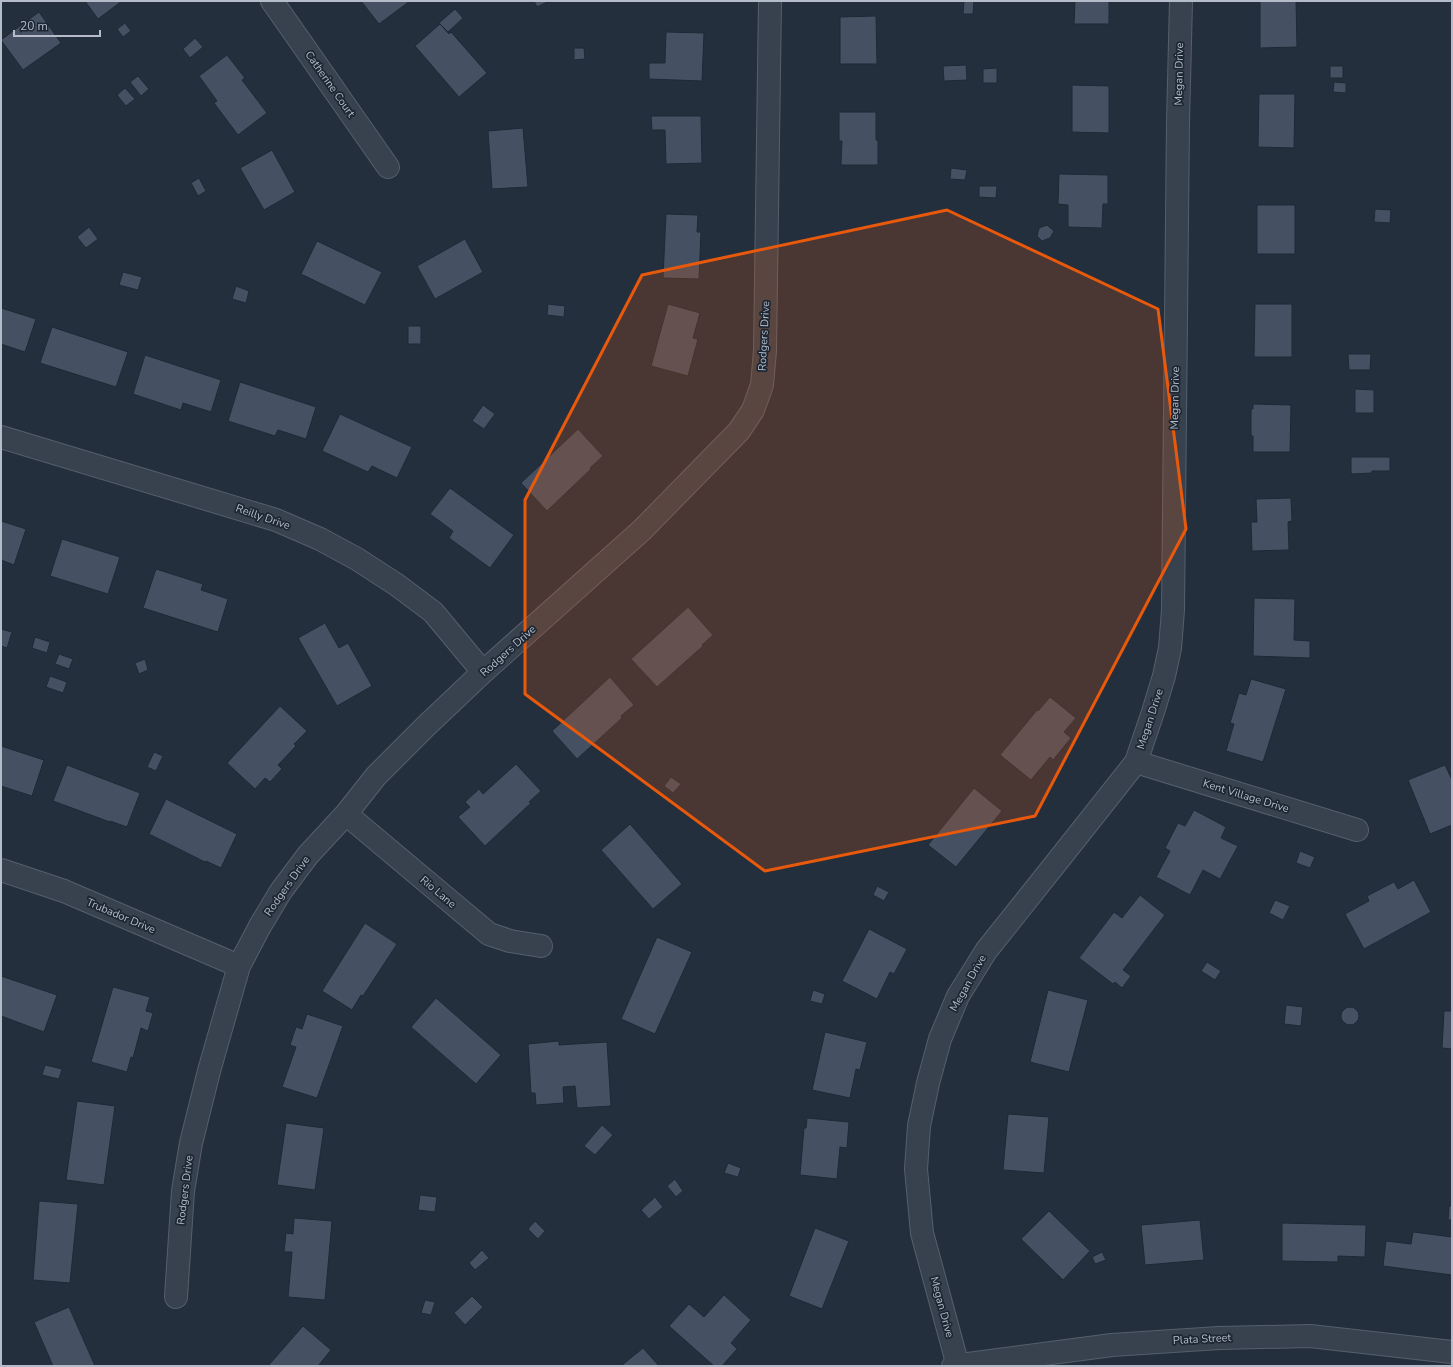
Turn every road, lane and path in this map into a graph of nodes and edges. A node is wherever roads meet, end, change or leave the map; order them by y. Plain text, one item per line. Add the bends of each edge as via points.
1 (272, 1) edge
2 (770, 1) edge
3 (1181, 1) edge
4 (388, 167) dead end
5 (1, 437) edge
6 (483, 672) junction
7 (1136, 762) junction
8 (346, 814) junction
9 (1357, 830) dead end
10 (1, 870) edge
11 (541, 946) dead end
12 (239, 966) junction
13 (176, 1297) dead end
14 (1452, 1352) edge
15 (956, 1366) edge

1 - 4 street, Catherine Court
2 - 6 street, Rodgers Drive via 765,351 762,385 753,410 739,431 642,530
3 - 7 street, Megan Drive via 1173,610 1170,648 1164,676
5 - 6 street, Reilly Drive via 276,520 320,539 358,559 433,612
6 - 8 street, Rodgers Drive via 376,776
7 - 9 street, Kent Village Drive
7 - 15 street, Megan Drive via 986,951 958,996 940,1039 919,1126 916,1169 922,1233
8 - 11 street, Rio Lane via 489,934 510,941
8 - 12 street, Rodgers Drive via 308,855 281,891
10 - 12 street, Trubador Drive via 64,892
12 - 13 street, Rodgers Drive via 191,1143 183,1191
14 - 15 street, Plata Street via 1310,1336 1219,1338 1112,1345

